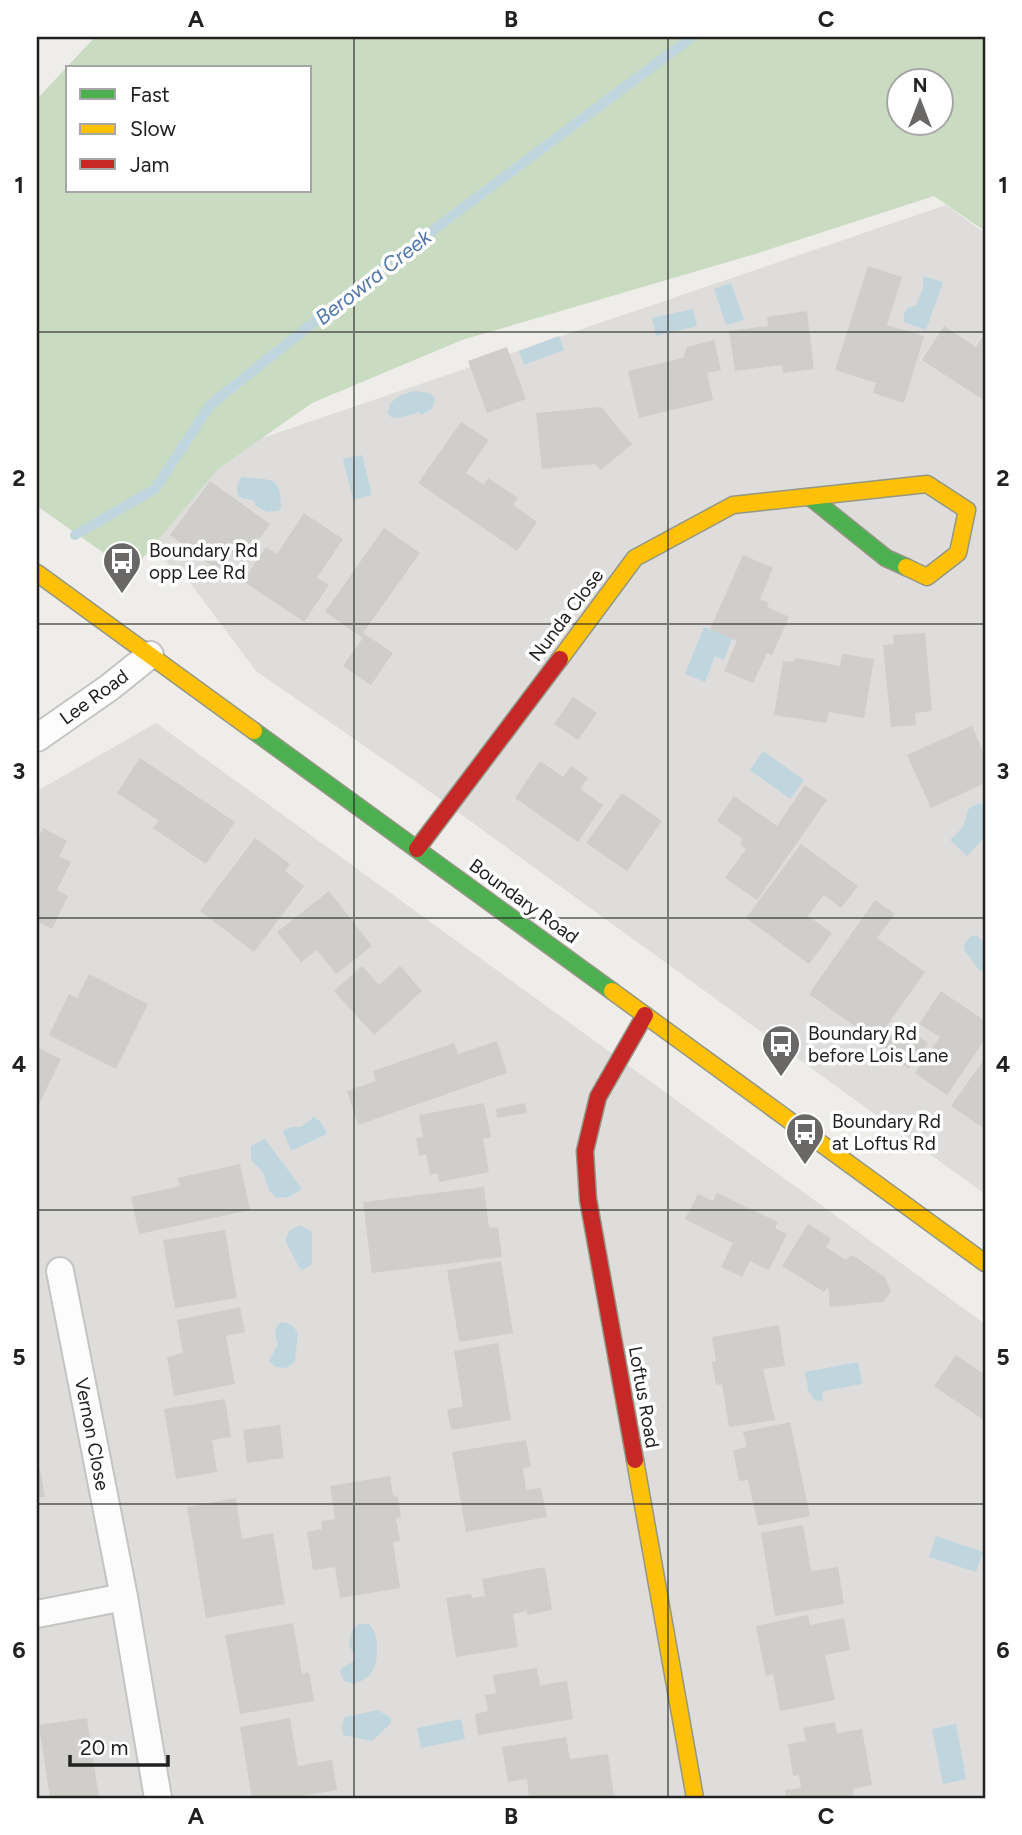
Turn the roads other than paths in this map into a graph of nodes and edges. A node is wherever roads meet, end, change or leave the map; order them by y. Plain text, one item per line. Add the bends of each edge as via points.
1 (810, 497) junction
2 (37, 573) edge
3 (150, 655) junction
4 (37, 738) edge
5 (417, 849) junction
6 (645, 1015) junction
7 (985, 1262) edge
8 (60, 1271) dead end
9 (124, 1597) junction
10 (37, 1614) edge
11 (158, 1798) edge
12 (695, 1798) edge

1 - 1 street, Nunda Close via 927,484 967,510 958,553 927,577 886,558
1 - 5 street, Nunda Close via 733,505 635,558
2 - 3 street, Boundary Road
3 - 4 street, Lee Road
3 - 5 street, Boundary Road
5 - 6 street, Boundary Road
6 - 7 street, Boundary Road
6 - 12 street, Loftus Road via 598,1097 584,1151 588,1199
8 - 9 street, Vernon Close
9 - 10 street
9 - 11 street, Vernon Close

